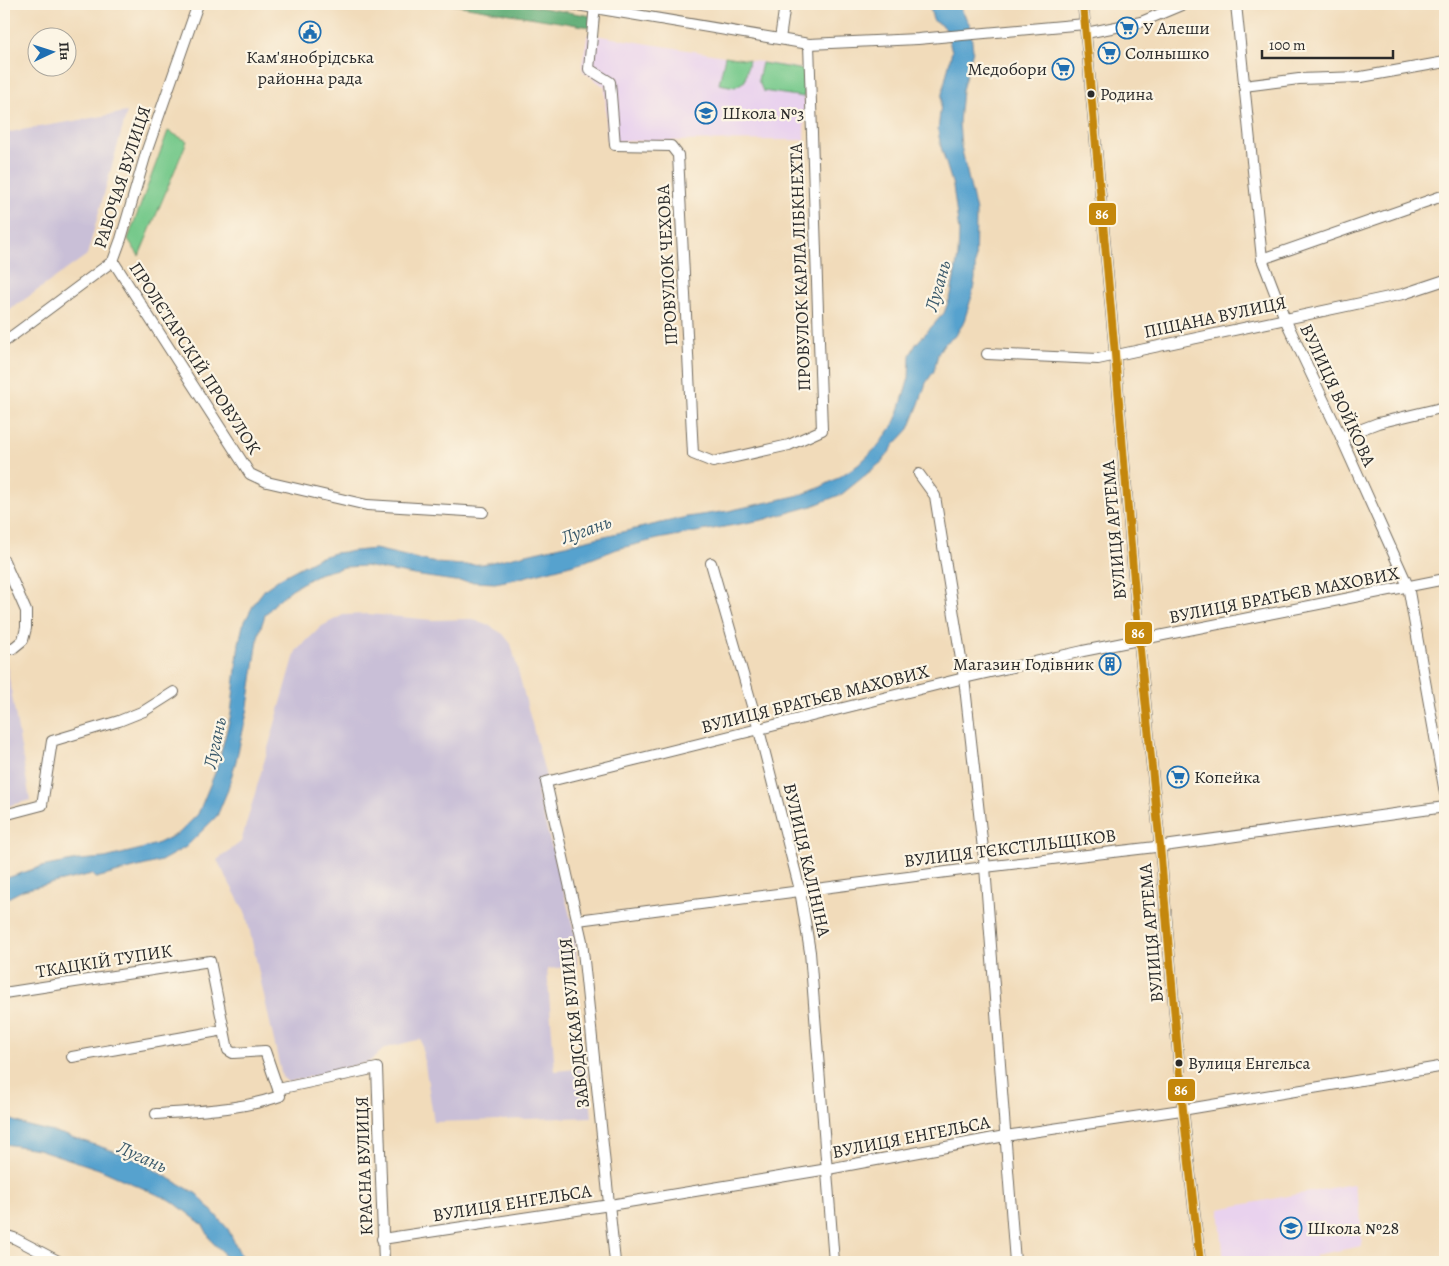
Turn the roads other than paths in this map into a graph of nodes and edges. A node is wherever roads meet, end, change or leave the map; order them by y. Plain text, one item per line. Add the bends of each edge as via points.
1 (198, 4) edge
2 (571, 4) edge
3 (785, 4) edge
4 (1083, 4) edge
5 (1184, 4) edge
6 (1236, 4) edge
7 (595, 6) edge
8 (1086, 28) junction
9 (780, 39) junction
10 (809, 44) junction
11 (1445, 62) edge
12 (1244, 86) junction
13 (1445, 195) edge
14 (1262, 259) junction
15 (113, 261) junction
16 (1445, 280) edge
17 (1284, 319) junction
18 (4, 342) edge
19 (988, 354) dead end
20 (1115, 354) junction
21 (1445, 407) edge
22 (822, 430) joint
23 (1341, 437) junction
24 (919, 474) dead end
25 (483, 512) dead end
26 (4, 561) edge
27 (710, 563) dead end
28 (1445, 580) edge
29 (1408, 586) junction
30 (1139, 640) junction
31 (12, 649) dead end
32 (964, 678) junction
33 (174, 692) dead end
34 (759, 730) junction
35 (546, 782) joint
36 (1445, 793) edge
37 (1445, 807) edge
38 (4, 815) edge
39 (1160, 846) junction
40 (984, 866) junction
41 (800, 890) junction
42 (578, 920) junction
43 (4, 993) edge
44 (224, 1030) junction
45 (72, 1057) dead end
46 (1445, 1066) edge
47 (278, 1090) junction
48 (1183, 1110) junction
49 (156, 1114) dead end
50 (1005, 1136) junction
51 (828, 1169) junction
52 (610, 1205) junction
53 (4, 1235) edge
54 (382, 1239) junction
55 (60, 1262) edge
56 (384, 1262) edge
57 (615, 1262) edge
58 (834, 1262) edge
59 (1015, 1262) edge
60 (1200, 1262) edge

1 - 15 street, РАБОЧАЯ ВУЛИЦЯ via 147,150
2 - 7 street
3 - 9 street
4 - 8 street, ВУЛИЦЯ АРТЕМА
5 - 8 street via 1141,22
6 - 12 street, ВУЛИЦЯ ВОЙКОВА
7 - 9 street
7 - 22 street, ПРОВУЛОК ЧЕХОВА via 589,69 610,82 615,145 671,146 678,155 693,454 713,462 789,445
8 - 10 street via 1026,28 918,39
8 - 20 street, ВУЛИЦЯ АРТЕМА
9 - 10 street
10 - 22 street, ПРОВУЛОК КАРЛА ЛІБКНЕХТА
11 - 12 street via 1360,77 1299,79
12 - 14 street, ВУЛИЦЯ ВОЙКОВА
13 - 14 street
14 - 17 street, ВУЛИЦЯ ВОЙКОВА
15 - 18 street, РАБОЧАЯ ВУЛИЦЯ
15 - 25 street, ПРОЛЄТАРСКІЙ ПРОВУЛОК via 250,474 266,482 367,505
16 - 17 street, ПІЩАНА ВУЛИЦЯ via 1403,294
17 - 20 street, ПІЩАНА ВУЛИЦЯ
17 - 23 street, ВУЛИЦЯ ВОЙКОВА
19 - 20 street, ПІЩАНА ВУЛИЦЯ via 1098,359
20 - 30 street, ВУЛИЦЯ АРТЕМА
21 - 23 street via 1378,423
23 - 29 street, ВУЛИЦЯ ВОЙКОВА
24 - 32 street via 935,496
26 - 31 street via 26,611 23,640
27 - 34 street, ВУЛИЦЯ КАЛІНІНА
28 - 29 street, ВУЛИЦЯ БРАТЬЄВ МАХОВИХ
29 - 30 street, ВУЛИЦЯ БРАТЬЄВ МАХОВИХ
29 - 36 street, ВУЛИЦЯ ВОЙКОВА
30 - 32 street, ВУЛИЦЯ БРАТЬЄВ МАХОВИХ
30 - 39 street, ВУЛИЦЯ АРТЕМА
32 - 34 street, ВУЛИЦЯ БРАТЬЄВ МАХОВИХ
32 - 40 street
33 - 38 street via 144,711 52,741 42,805
34 - 35 street, ВУЛИЦЯ БРАТЬЄВ МАХОВИХ
34 - 41 street, ВУЛИЦЯ КАЛІНІНА
35 - 42 street, ЗАВОДСКАЯ ВУЛИЦЯ
37 - 39 street, ВУЛИЦЯ ТЄКСТІЛЬЩІКОВ
39 - 40 street, ВУЛИЦЯ ТЄКСТІЛЬЩІКОВ
39 - 48 street, ВУЛИЦЯ АРТЕМА
40 - 41 street, ВУЛИЦЯ ТЄКСТІЛЬЩІКОВ
40 - 50 street
41 - 42 street, ВУЛИЦЯ ТЄКСТІЛЬЩІКОВ
41 - 51 street, ВУЛИЦЯ КАЛІНІНА via 810,952
42 - 52 street, ЗАВОДСКАЯ ВУЛИЦЯ
43 - 44 street, ТКАЦКІЙ ТУПИК via 210,961
44 - 45 street
44 - 47 street via 228,1050 233,1053 265,1051
46 - 48 street, ВУЛИЦЯ ЕНГЕЛЬСА
47 - 49 street via 280,1096 233,1108
47 - 54 street, КРАСНА ВУЛИЦЯ via 376,1068
48 - 50 street, ВУЛИЦЯ ЕНГЕЛЬСА
48 - 60 street, ВУЛИЦЯ АРТЕМА
50 - 51 street, ВУЛИЦЯ ЕНГЕЛЬСА
50 - 59 street
51 - 52 street, ВУЛИЦЯ ЕНГЕЛЬСА
51 - 58 street, ВУЛИЦЯ КАЛІНІНА
52 - 54 street, ВУЛИЦЯ ЕНГЕЛЬСА
52 - 57 street, ЗАВОДСКАЯ ВУЛИЦЯ
53 - 55 street
54 - 56 street, КРАСНА ВУЛИЦЯ

